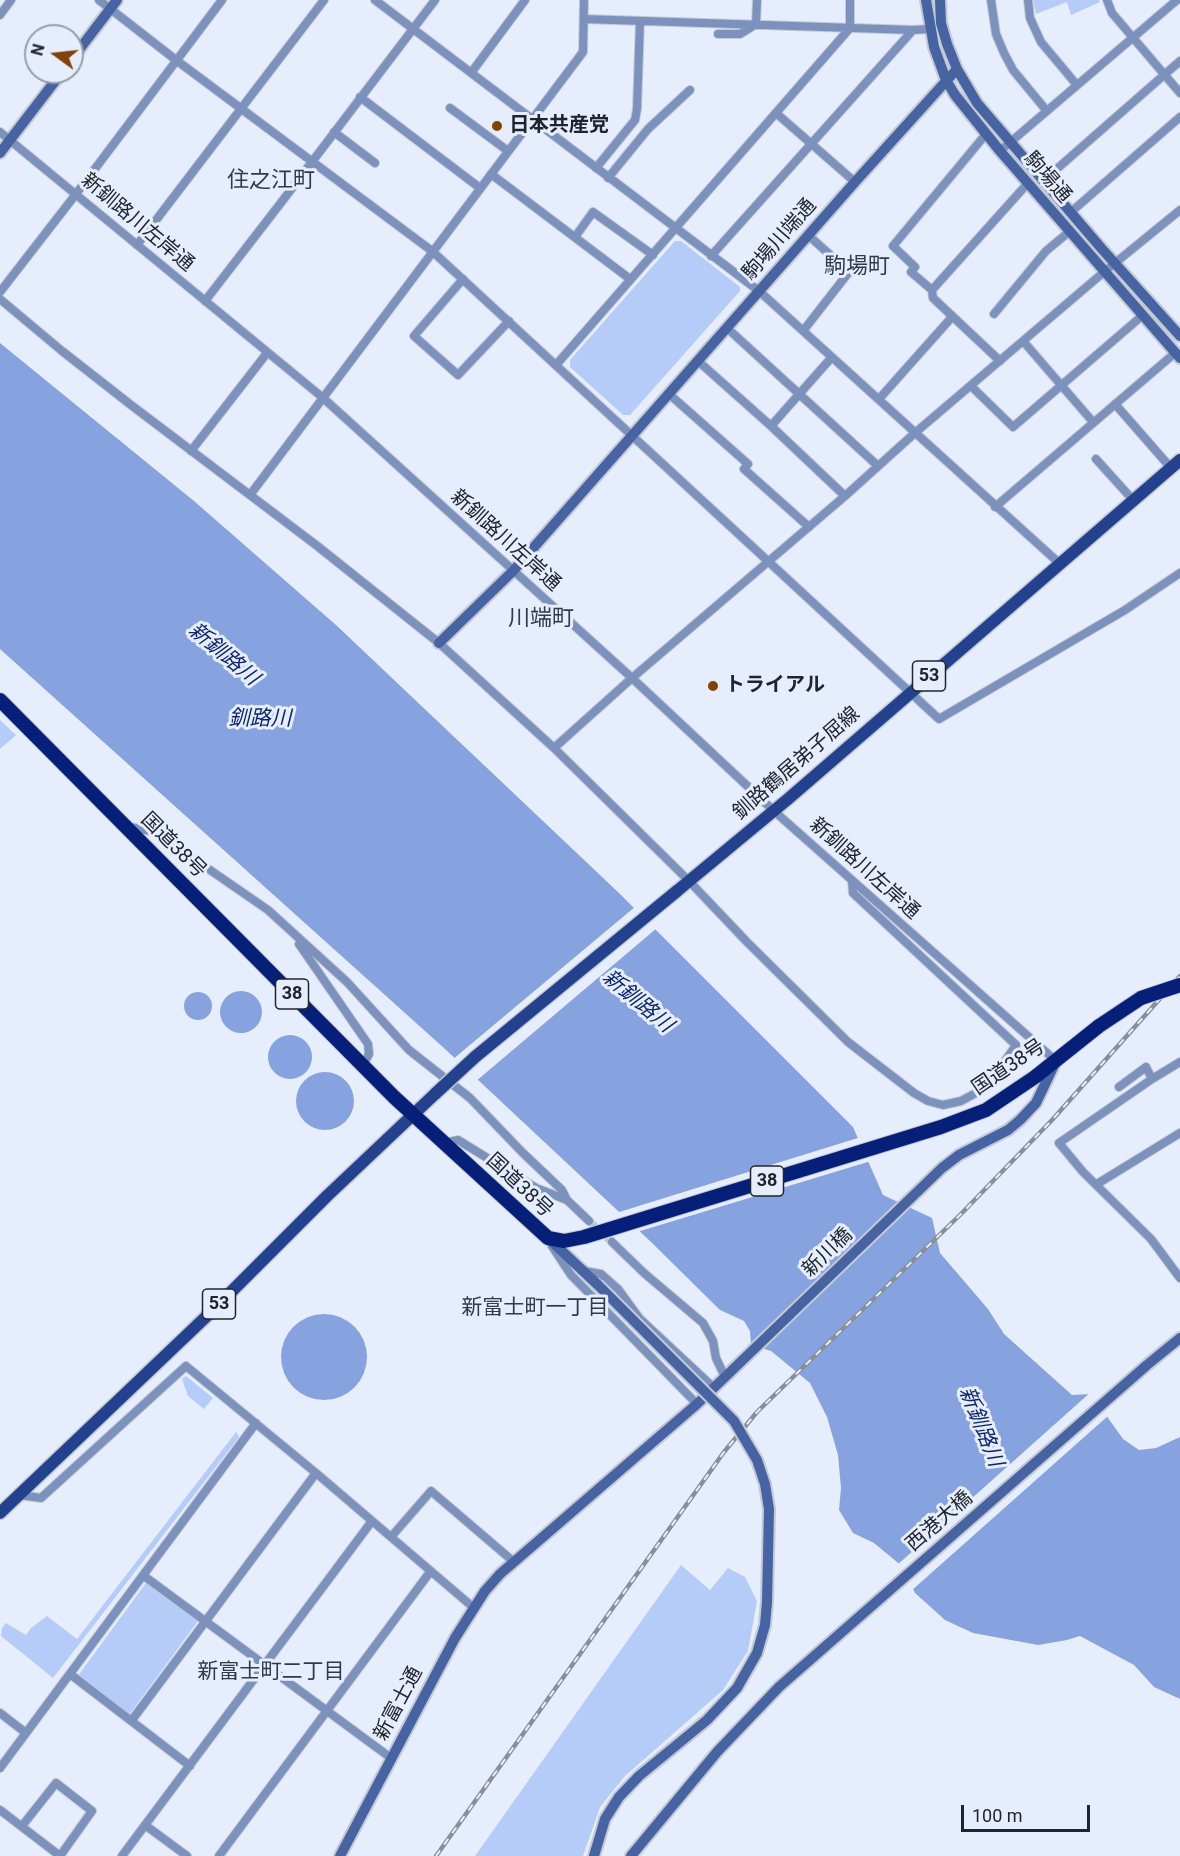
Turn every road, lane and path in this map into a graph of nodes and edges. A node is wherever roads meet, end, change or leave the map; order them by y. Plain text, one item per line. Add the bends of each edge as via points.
1 (11, 0) edge
2 (99, 0) edge
3 (222, 0) edge
4 (324, 0) edge
5 (375, 0) edge
6 (435, 0) edge
7 (525, 0) edge
8 (584, 0) edge
9 (757, 0) edge
10 (850, 0) edge
11 (926, 0) edge
12 (940, 0) edge
13 (991, 0) edge
14 (1028, 0) edge
15 (1107, 0) edge
16 (1176, 0) edge
17 (114, 4) edge
18 (0, 15) edge
19 (584, 19) junction
20 (640, 21) junction
21 (756, 24) junction
22 (850, 28) junction
23 (930, 28) junction
24 (413, 29) junction
25 (913, 30) junction
26 (718, 34) dead end
27 (1133, 38) junction
28 (84, 43) edge
29 (176, 60) junction
30 (1180, 61) edge
31 (957, 69) junction
32 (471, 73) junction
33 (1164, 75) junction
34 (946, 80) junction
35 (53, 84) edge
36 (1076, 84) junction
37 (690, 90) dead end
38 (1180, 93) edge
39 (360, 97) junction
40 (450, 108) dead end
41 (241, 109) junction
42 (1046, 110) junction
43 (776, 113) junction
44 (1180, 117) edge
45 (532, 120) junction
46 (635, 120) junction
47 (648, 129) junction
48 (0, 132) edge
49 (334, 132) junction
50 (986, 134) junction
51 (10, 139) junction
52 (1010, 142) junction
53 (812, 144) junction
54 (508, 151) junction
55 (1000, 151) junction
56 (0, 153) edge
57 (312, 162) junction
58 (375, 163) dead end
59 (596, 168) junction
60 (491, 174) junction
61 (609, 178) junction
62 (1043, 181) junction
63 (855, 182) junction
64 (1028, 183) junction
65 (480, 188) junction
66 (76, 194) junction
67 (1180, 210) edge
68 (1071, 212) junction
69 (675, 229) junction
70 (1070, 231) junction
71 (808, 235) junction
72 (574, 237) junction
73 (137, 245) junction
74 (432, 251) junction
75 (652, 255) junction
76 (711, 256) junction
77 (1115, 264) junction
78 (1104, 272) junction
79 (463, 279) junction
80 (630, 279) junction
81 (932, 290) junction
82 (759, 291) junction
83 (0, 292) edge
84 (0, 298) edge
85 (205, 301) junction
86 (994, 314) dead end
87 (1143, 315) junction
88 (952, 317) junction
89 (509, 321) junction
90 (727, 328) junction
91 (803, 331) junction
92 (1180, 336) edge
93 (1023, 341) junction
94 (267, 353) junction
95 (1178, 355) edge
96 (832, 357) junction
97 (698, 361) junction
98 (1000, 361) junction
99 (556, 365) junction
100 (1061, 385) junction
101 (971, 386) junction
102 (669, 394) junction
103 (799, 394) junction
104 (322, 397) junction
105 (879, 399) junction
106 (1115, 404) junction
107 (1093, 422) junction
108 (771, 426) junction
109 (916, 432) junction
110 (631, 436) junction
111 (191, 451) junction
112 (1096, 459) dead end
113 (1175, 464) edge
114 (878, 466) junction
115 (249, 495) junction
116 (845, 496) junction
117 (1133, 500) junction
118 (995, 507) junction
119 (808, 527) junction
120 (768, 561) junction
121 (1059, 563) junction
122 (513, 571) junction
123 (1180, 573) edge
124 (440, 643) junction
125 (632, 678) junction
126 (911, 692) junction
127 (0, 700) edge
128 (554, 748) junction
129 (774, 811) junction
130 (126, 826) junction
131 (689, 881) junction
132 (852, 881) junction
133 (292, 933) junction
134 (1180, 985) edge
135 (1056, 1061) junction
136 (1180, 1062) edge
137 (363, 1066) junction
138 (1152, 1079) junction
139 (1119, 1087) dead end
140 (413, 1115) junction
141 (1180, 1133) edge
142 (445, 1143) junction
143 (1097, 1184) junction
144 (567, 1200) junction
145 (589, 1221) tunnel mouth
146 (609, 1235) junction
147 (548, 1238) junction
148 (584, 1271) junction
149 (1180, 1278) edge
150 (1180, 1338) edge
151 (725, 1377) junction
152 (714, 1388) junction
153 (697, 1404) junction
154 (256, 1424) junction
155 (316, 1473) junction
156 (19, 1495) junction
157 (0, 1513) edge
158 (372, 1521) junction
159 (391, 1537) junction
160 (514, 1562) junction
161 (430, 1572) junction
162 (144, 1576) junction
163 (474, 1608) junction
164 (204, 1621) junction
165 (264, 1664) junction
166 (70, 1674) junction
167 (326, 1710) junction
168 (0, 1713) edge
169 (132, 1720) junction
170 (26, 1733) junction
171 (391, 1758) junction
172 (190, 1766) junction
173 (0, 1768) edge
174 (0, 1810) edge
175 (145, 1825) junction
176 (22, 1826) junction
177 (122, 1856) edge
178 (187, 1856) edge
179 (219, 1856) edge
180 (340, 1856) edge
181 (594, 1856) edge
182 (631, 1856) edge

1 - 18 street
2 - 17 street
3 - 29 street
4 - 41 street
5 - 24 street
6 - 24 street
7 - 32 street
8 - 19 street
9 - 21 street
10 - 22 street
11 - 23 street, 駒場通
12 - 31 street, 駒場通 via 941,22
13 - 42 street via 996,34 1004,53
14 - 36 street via 1030,18 1041,42
15 - 27 street
16 - 27 street
17 - 28 street
17 - 29 street
19 - 20 street
19 - 45 street via 583,52
20 - 21 street
20 - 46 street
21 - 22 street
21 - 26 street via 740,34
22 - 25 street
22 - 43 street
23 - 25 street
23 - 34 street, 駒場通
24 - 32 street
24 - 39 street
25 - 53 street
27 - 33 street
27 - 36 street
29 - 41 street
29 - 66 street
30 - 33 street
31 - 34 street, 駒場川端通
31 - 52 street, 駒場通 via 977,103
32 - 45 street
33 - 38 street
33 - 62 street
34 - 50 street, 駒場通
34 - 63 street, 駒場川端通
35 - 51 street
36 - 42 street
37 - 47 street
39 - 49 street
39 - 65 street
40 - 54 street
41 - 57 street
41 - 73 street
42 - 52 street
43 - 53 street
43 - 69 street
44 - 68 street
45 - 54 street
45 - 59 street
46 - 47 street
46 - 59 street
47 - 61 street
48 - 51 street, 新釧路川左岸通
49 - 57 street
49 - 58 street
50 - 55 street, 駒場通
50 - 81 street via 893,246 915,267 911,272
51 - 56 street
51 - 66 street, 新釧路川左岸通
52 - 55 street
52 - 62 street, 駒場通
53 - 63 street
53 - 76 street
54 - 60 street
55 - 64 street, 駒場通
57 - 74 street
57 - 85 street
59 - 61 street
60 - 65 street
60 - 72 street
61 - 69 street
62 - 68 street, 駒場通
63 - 71 street, 駒場川端通
64 - 70 street, 駒場通
64 - 81 street
65 - 74 street
66 - 73 street, 新釧路川左岸通
66 - 83 street
67 - 77 street
68 - 77 street, 駒場通
69 - 75 street
69 - 76 street
70 - 78 street, 駒場通
70 - 86 street via 1046,251
71 - 82 street, 駒場川端通
71 - 91 street via 849,272
72 - 75 street via 593,212
72 - 80 street
73 - 85 street, 新釧路川左岸通
74 - 79 street
74 - 104 street
75 - 80 street
76 - 82 street
77 - 78 street
77 - 92 street, 駒場通
78 - 87 street, 駒場通
78 - 93 street
79 - 89 street
79 - 89 street via 414,336 458,375
80 - 99 street
81 - 88 street via 933,298
82 - 90 street, 駒場川端通
82 - 91 street
84 - 111 street via 70,358
85 - 94 street, 新釧路川左岸通
87 - 95 street, 駒場通
87 - 100 street
88 - 98 street
88 - 105 street
89 - 99 street
90 - 97 street, 駒場川端通
90 - 103 street
91 - 96 street
93 - 98 street
93 - 100 street
94 - 104 street, 新釧路川左岸通
94 - 111 street
95 - 106 street
96 - 103 street
96 - 105 street
97 - 102 street, 駒場川端通
97 - 108 street
98 - 101 street
99 - 110 street
100 - 101 street via 1013,427
100 - 107 street
101 - 109 street
102 - 110 street, 駒場川端通
102 - 119 street via 748,464 744,469
103 - 108 street
103 - 114 street
104 - 115 street
104 - 122 street, 新釧路川左岸通
105 - 109 street
106 - 107 street
106 - 113 street
107 - 118 street
108 - 116 street
109 - 114 street
109 - 118 street
110 - 120 street
110 - 122 street, 駒場川端通
111 - 115 street
112 - 117 street
113 - 117 main road, 釧路鶴居弟子屈線 / 53
114 - 116 street
115 - 124 street
116 - 119 street
117 - 121 main road, 釧路鶴居弟子屈線 / 53
118 - 121 street
119 - 120 street
120 - 125 street
120 - 126 street
121 - 126 main road, 釧路鶴居弟子屈線 / 53
122 - 124 street, 駒場川端通
122 - 125 street, 新釧路川左岸通
123 - 126 street via 1125,610 939,719
124 - 128 street
125 - 128 street
125 - 129 street, 新釧路川左岸通
126 - 129 main road, 釧路鶴居弟子屈線 / 53
127 - 130 highway, 国道38号 / 38
128 - 131 street
129 - 131 main road, 釧路鶴居弟子屈線 / 53
129 - 132 street, 新釧路川左岸通
130 - 133 street via 155,832 268,910
130 - 137 highway, 国道38号 / 38
131 - 132 street via 848,1042 914,1093 943,1105 961,1101 987,1087 1016,1045 854,893
131 - 140 main road, 釧路鶴居弟子屈線 / 53, bridge via 475,1057
132 - 135 street, 新釧路川左岸通
133 - 137 street via 368,1044 369,1054
133 - 144 street via 346,982 410,1050 470,1098 562,1190
134 - 135 highway, 国道38号 / 38, bridge via 1142,998
135 - 146 highway, 国道38号 / 38 via 986,1110
135 - 151 street, 新川橋 via 1036,1103 1020,1120 942,1168
136 - 138 street
137 - 140 highway, 国道38号 / 38
138 - 139 street via 1146,1067
138 - 143 street via 1059,1143
140 - 142 highway, 国道38号 / 38
140 - 156 main road, 53
141 - 143 street
142 - 144 street via 458,1140 536,1188
142 - 147 highway, 国道38号 / 38
143 - 149 street via 1151,1239
144 - 145 street
146 - 147 highway, 国道38号 / 38 via 564,1241
146 - 151 street via 644,1273 703,1323
147 - 148 street
147 - 153 street via 571,1275
148 - 152 street via 601,1274 618,1289 640,1318
148 - 181 street, bridge via 734,1421 757,1460 769,1509 767,1602 757,1653 737,1688 707,1720 619,1797 605,1819
150 - 182 street, 西港大橋 via 779,1687 717,1752
151 - 152 street, 新川橋
152 - 153 street, 新川橋
153 - 160 street, 新富士通
154 - 155 street
154 - 156 street via 186,1366 41,1498
154 - 162 street
155 - 158 street
155 - 164 street
156 - 157 main road, 53
158 - 159 street
158 - 165 street
159 - 160 street via 431,1491
159 - 161 street
160 - 163 street, 新富士通
161 - 163 street
161 - 167 street
162 - 164 street
162 - 166 street
163 - 171 street, 新富士通
164 - 165 street
164 - 169 street
165 - 167 street
165 - 172 street
166 - 169 street
166 - 170 street
167 - 171 street
167 - 179 street
168 - 170 street
169 - 172 street
170 - 173 street
171 - 180 street, 新富士通
172 - 175 street
174 - 176 street
175 - 177 street
175 - 178 street
176 - 176 street via 60,1856 92,1811 56,1783

